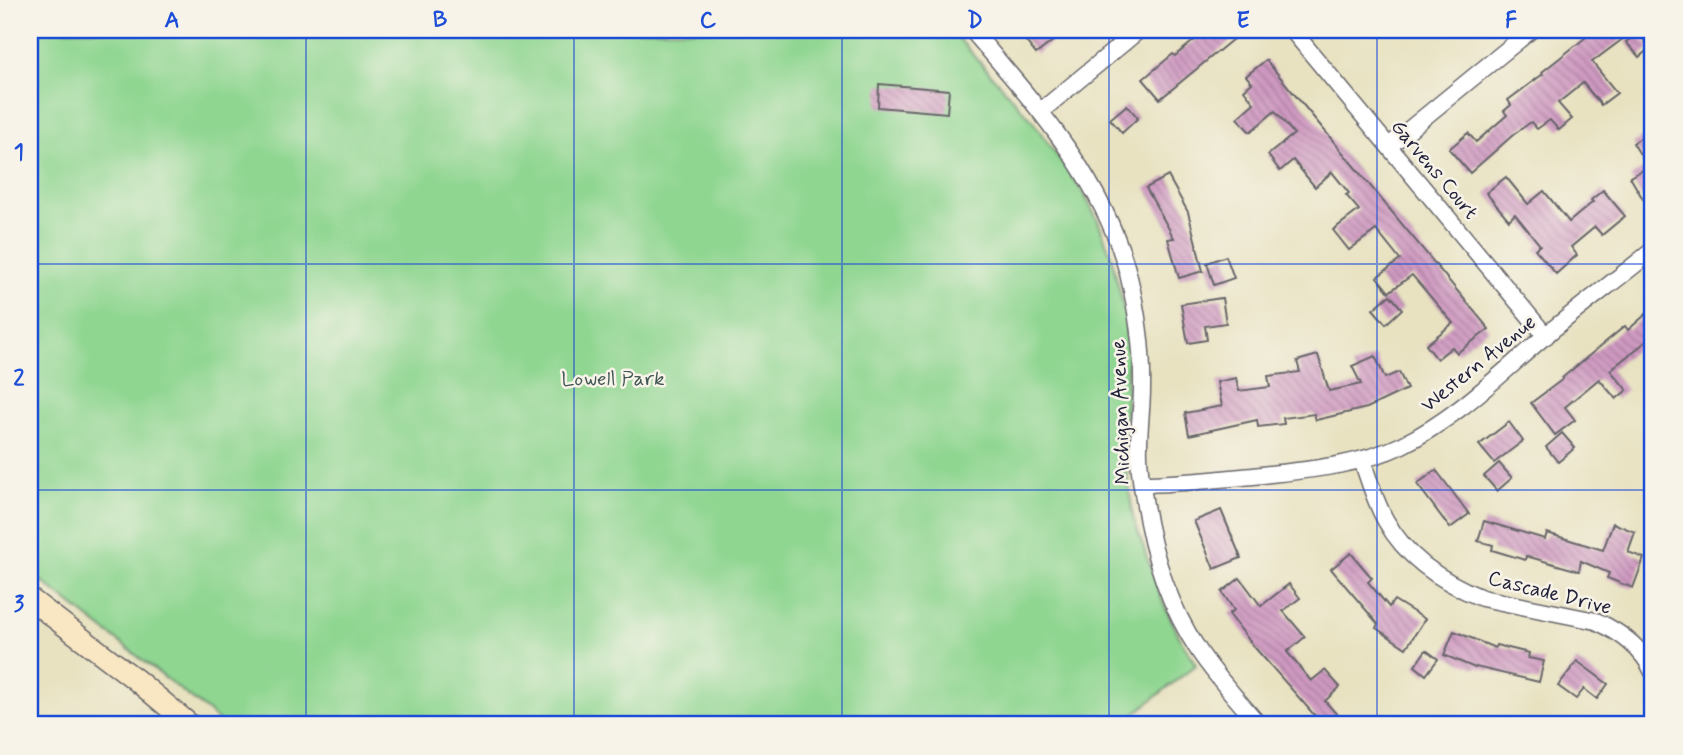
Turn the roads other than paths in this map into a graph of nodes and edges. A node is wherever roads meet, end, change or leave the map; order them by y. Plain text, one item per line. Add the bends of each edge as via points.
1 (972, 30) edge
2 (1139, 30) edge
3 (1292, 30) edge
4 (1531, 30) edge
5 (1041, 111) junction
6 (1389, 146) junction
7 (1653, 250) edge
8 (1546, 336) junction
9 (1362, 460) junction
10 (1142, 485) junction
11 (30, 599) edge
12 (1653, 672) edge
13 (190, 725) edge
14 (1259, 725) edge

1 - 5 street, Michigan Avenue
2 - 5 street
3 - 6 street, Garvens Court
4 - 6 street
5 - 10 street, Michigan Avenue via 1097,197 1128,275 1139,336
6 - 8 street, Garvens Court
7 - 8 street, Western Avenue
8 - 9 street, Western Avenue via 1435,426
9 - 10 street, Western Avenue
9 - 12 street, Cascade Drive via 1386,522 1423,566 1482,598 1607,626 1641,652
10 - 14 street, Michigan Avenue via 1152,545 1185,628 1211,668
11 - 13 street

